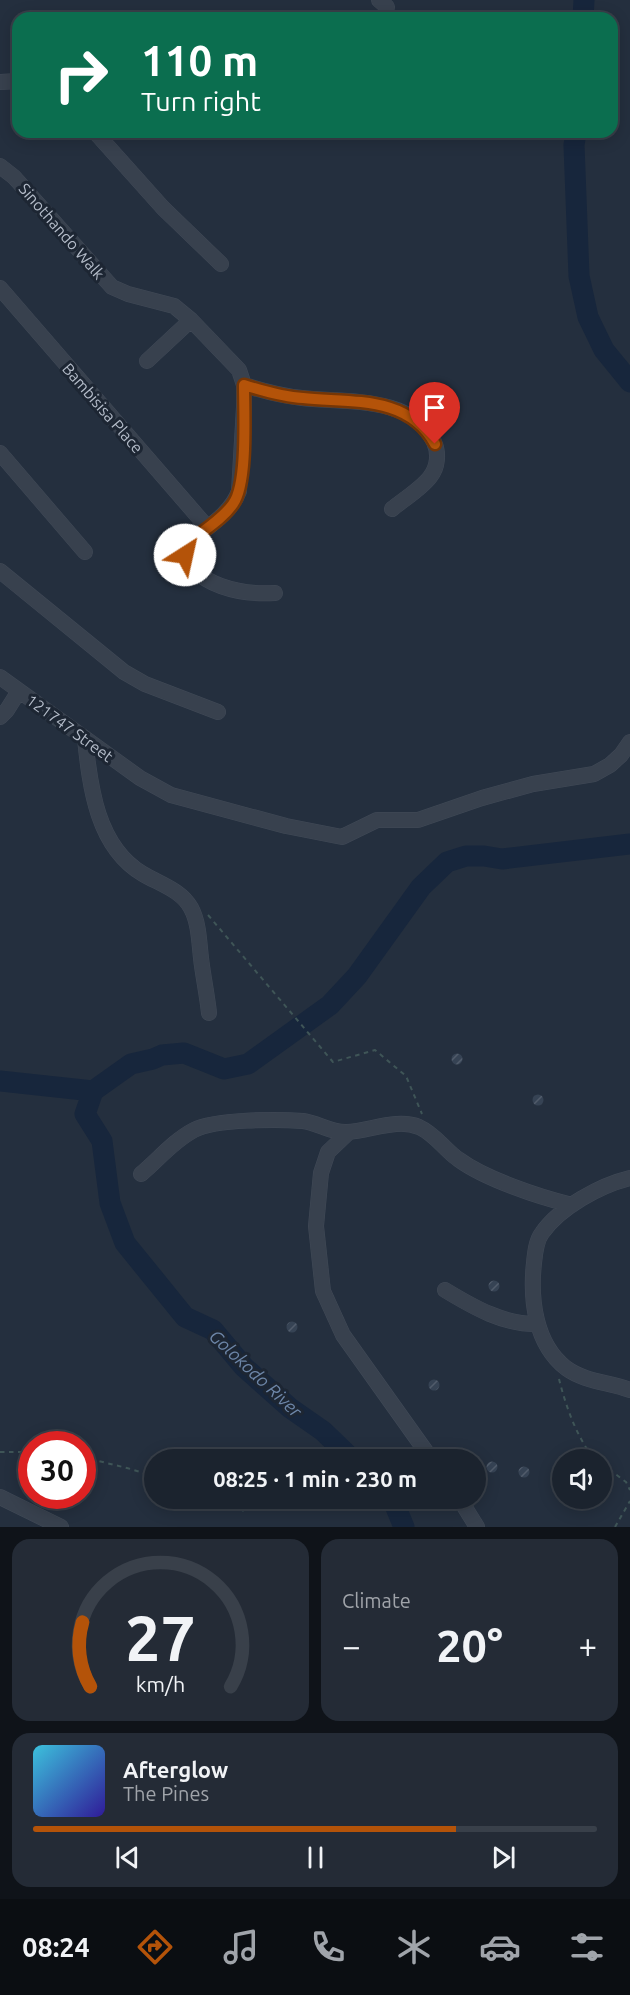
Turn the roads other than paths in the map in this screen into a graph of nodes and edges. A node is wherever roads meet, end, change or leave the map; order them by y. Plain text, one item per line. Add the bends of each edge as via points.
1 (99, 138) edge
2 (0, 166) edge
3 (221, 264) dead end
4 (0, 288) edge
5 (191, 320) junction
6 (147, 361) dead end
7 (244, 385) junction
8 (0, 453) edge
9 (392, 509) dead end
10 (207, 527) junction
11 (85, 552) dead end
12 (0, 571) edge
13 (275, 593) dead end
14 (0, 677) edge
15 (19, 691) junction
16 (218, 712) dead end
17 (0, 717) edge
18 (85, 739) junction
19 (630, 742) edge
20 (209, 1012) dead end
21 (349, 1132) junction
22 (141, 1174) dead end
23 (630, 1178) edge
24 (572, 1205) junction
25 (445, 1290) dead end
26 (538, 1324) junction
27 (630, 1390) edge
28 (424, 1449) edge
29 (0, 1497) edge
30 (466, 1509) edge
31 (61, 1527) edge
32 (477, 1527) edge

1 - 3 street
2 - 5 street, Sinothando Walk via 112,287 174,306
4 - 10 street, Bambisisa Place
5 - 6 street
5 - 7 street, Sinothando Walk via 233,363
7 - 9 street via 300,398 371,403 392,408 421,424 435,444 436,467 430,477
7 - 10 street via 240,491 229,509
8 - 11 street
10 - 13 street via 184,550 194,569 206,579 242,592
12 - 16 street via 124,672
14 - 15 street, 121747 Street
15 - 17 street
15 - 18 street, 121747 Street
18 - 19 street, 121747 Street via 171,795 342,837 377,820 418,820 533,784 594,774 610,765
18 - 20 street via 90,785 111,842 129,864 180,894 191,908
21 - 22 street via 301,1121 204,1126 183,1137
21 - 24 street via 397,1125 420,1128 473,1169
21 - 28 street via 328,1152 321,1173 316,1226 322,1291 343,1335
23 - 24 street
24 - 26 street via 550,1224 537,1243 532,1281
25 - 26 street via 507,1320
26 - 27 street via 554,1356 566,1368 594,1381
29 - 31 street
30 - 32 street

